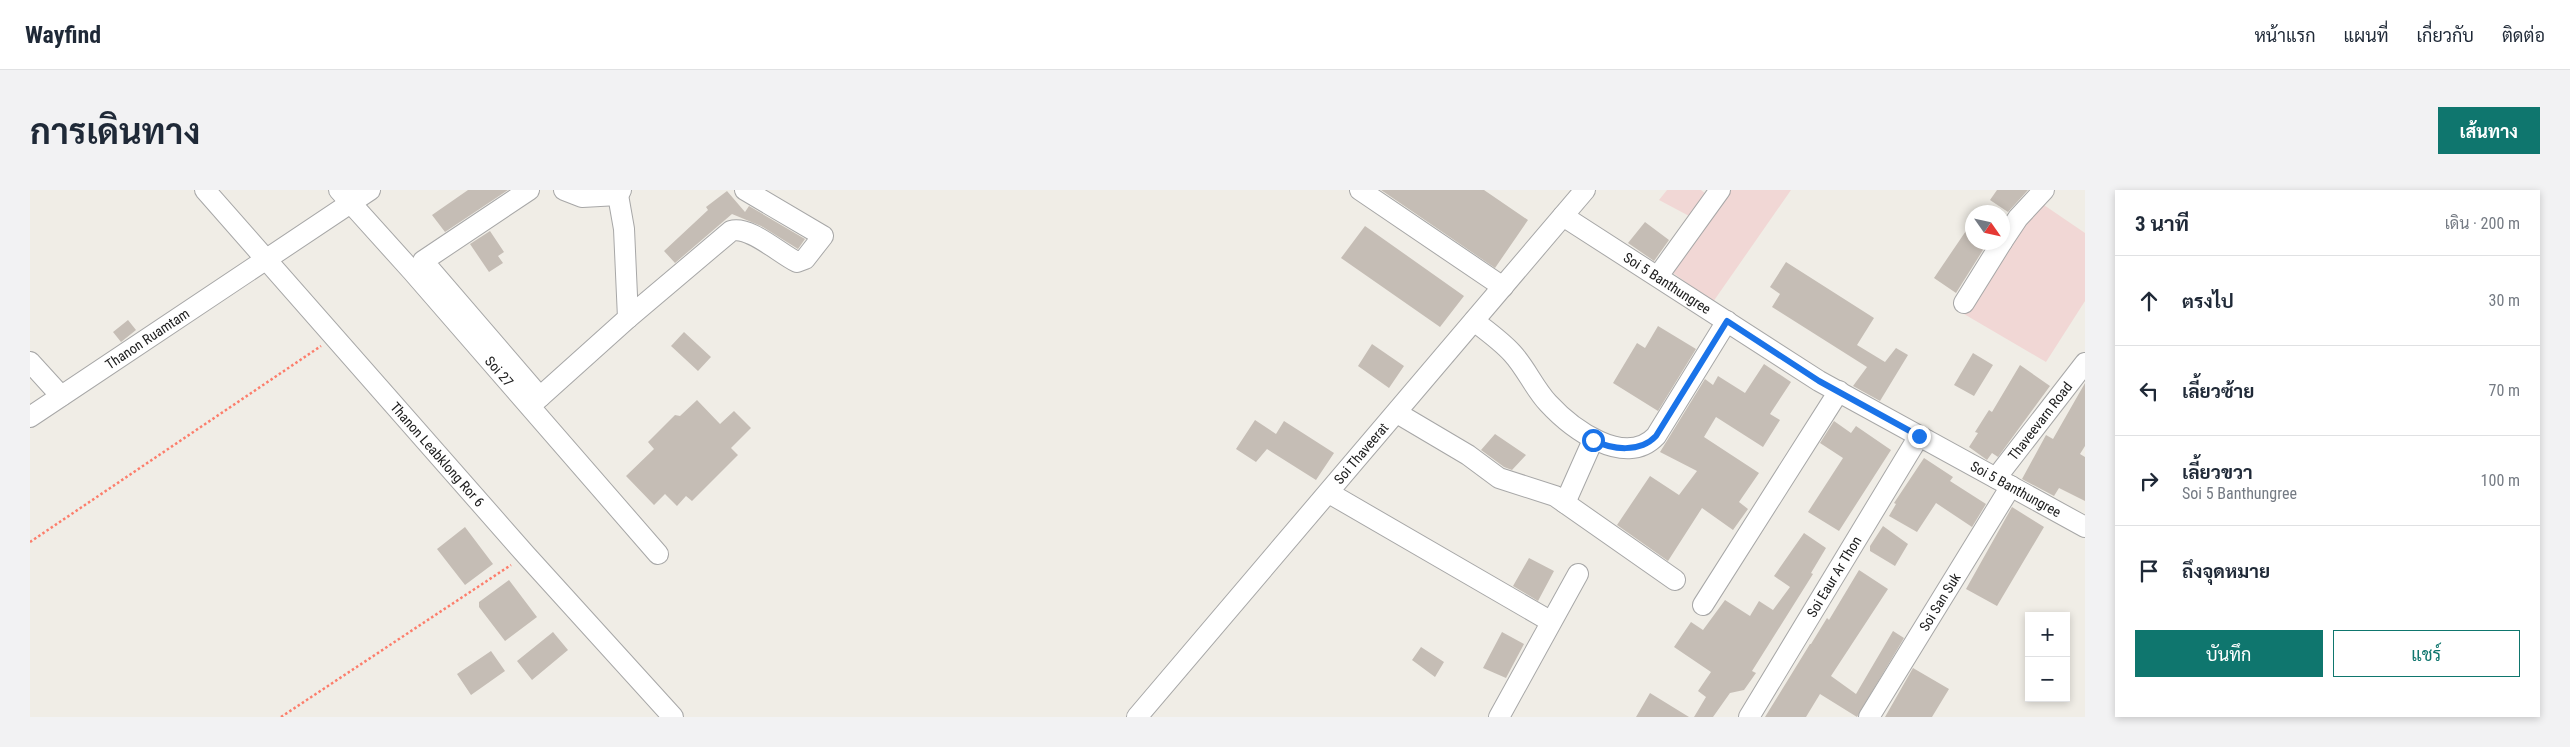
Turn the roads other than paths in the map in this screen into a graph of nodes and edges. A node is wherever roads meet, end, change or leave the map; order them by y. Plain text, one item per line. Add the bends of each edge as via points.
1 (205, 190) edge
2 (370, 190) edge
3 (529, 190) edge
4 (564, 190) edge
5 (745, 190) edge
6 (1360, 190) edge
7 (1585, 190) edge
8 (1720, 190) edge
9 (2044, 190) edge
10 (620, 192) edge
11 (344, 197) edge
12 (1563, 216) junction
13 (2010, 230) edge
14 (1997, 250) edge
15 (265, 259) junction
16 (1658, 276) junction
17 (1503, 287) junction
18 (1964, 304) dead end
19 (628, 318) junction
20 (1474, 321) junction
21 (1727, 321) junction
22 (30, 362) edge
23 (2085, 362) edge
24 (1839, 391) junction
25 (61, 396) junction
26 (535, 402) junction
27 (1397, 413) junction
28 (30, 417) edge
29 (1919, 436) junction
30 (1593, 440) junction
31 (2003, 482) junction
32 (1329, 493) junction
33 (1565, 503) junction
34 (2085, 527) edge
35 (658, 554) dead end
36 (1578, 574) dead end
37 (1675, 580) dead end
38 (1703, 605) dead end
39 (1550, 621) junction
40 (674, 717) edge
41 (1137, 717) edge
42 (1499, 717) edge
43 (1749, 717) edge
44 (1869, 717) edge

1 - 15 street, Thanon Leabklong Ror 6
2 - 11 street, Thanon Ruamtam
3 - 26 street via 423,261
4 - 10 street via 582,197
5 - 19 street via 823,236 805,259 797,262 749,233 730,230
6 - 17 street
7 - 12 street, Soi Thaveerat
8 - 16 street
9 - 13 street
10 - 19 street
11 - 15 street, Thanon Ruamtam
11 - 26 street, Soi 27
12 - 16 street, Soi 5 Banthungree
12 - 17 street, Soi Thaveerat
14 - 18 street
15 - 25 street, Thanon Ruamtam
15 - 40 street, Thanon Leabklong Ror 6
16 - 21 street, Soi 5 Banthungree
17 - 20 street, Soi Thaveerat
19 - 26 street
20 - 27 street, Soi Thaveerat
20 - 30 street via 1512,354 1547,403
21 - 24 street, Soi 5 Banthungree
21 - 30 street via 1648,444 1626,448
22 - 25 street
23 - 31 street, Thaveevarn Road
24 - 29 street, Soi 5 Banthungree
24 - 38 street
25 - 28 street, Thanon Ruamtam
26 - 35 street, Soi 27
27 - 32 street, Soi Thaveerat
27 - 33 street via 1468,455 1499,478 1546,492
29 - 31 street, Soi 5 Banthungree
29 - 43 street, Soi Eaur Ar Thon
30 - 33 street
31 - 34 street, Soi 5 Banthungree
31 - 44 street, Soi San Suk
32 - 39 street
32 - 41 street, Soi Thaveerat
33 - 37 street
36 - 39 street
39 - 42 street

